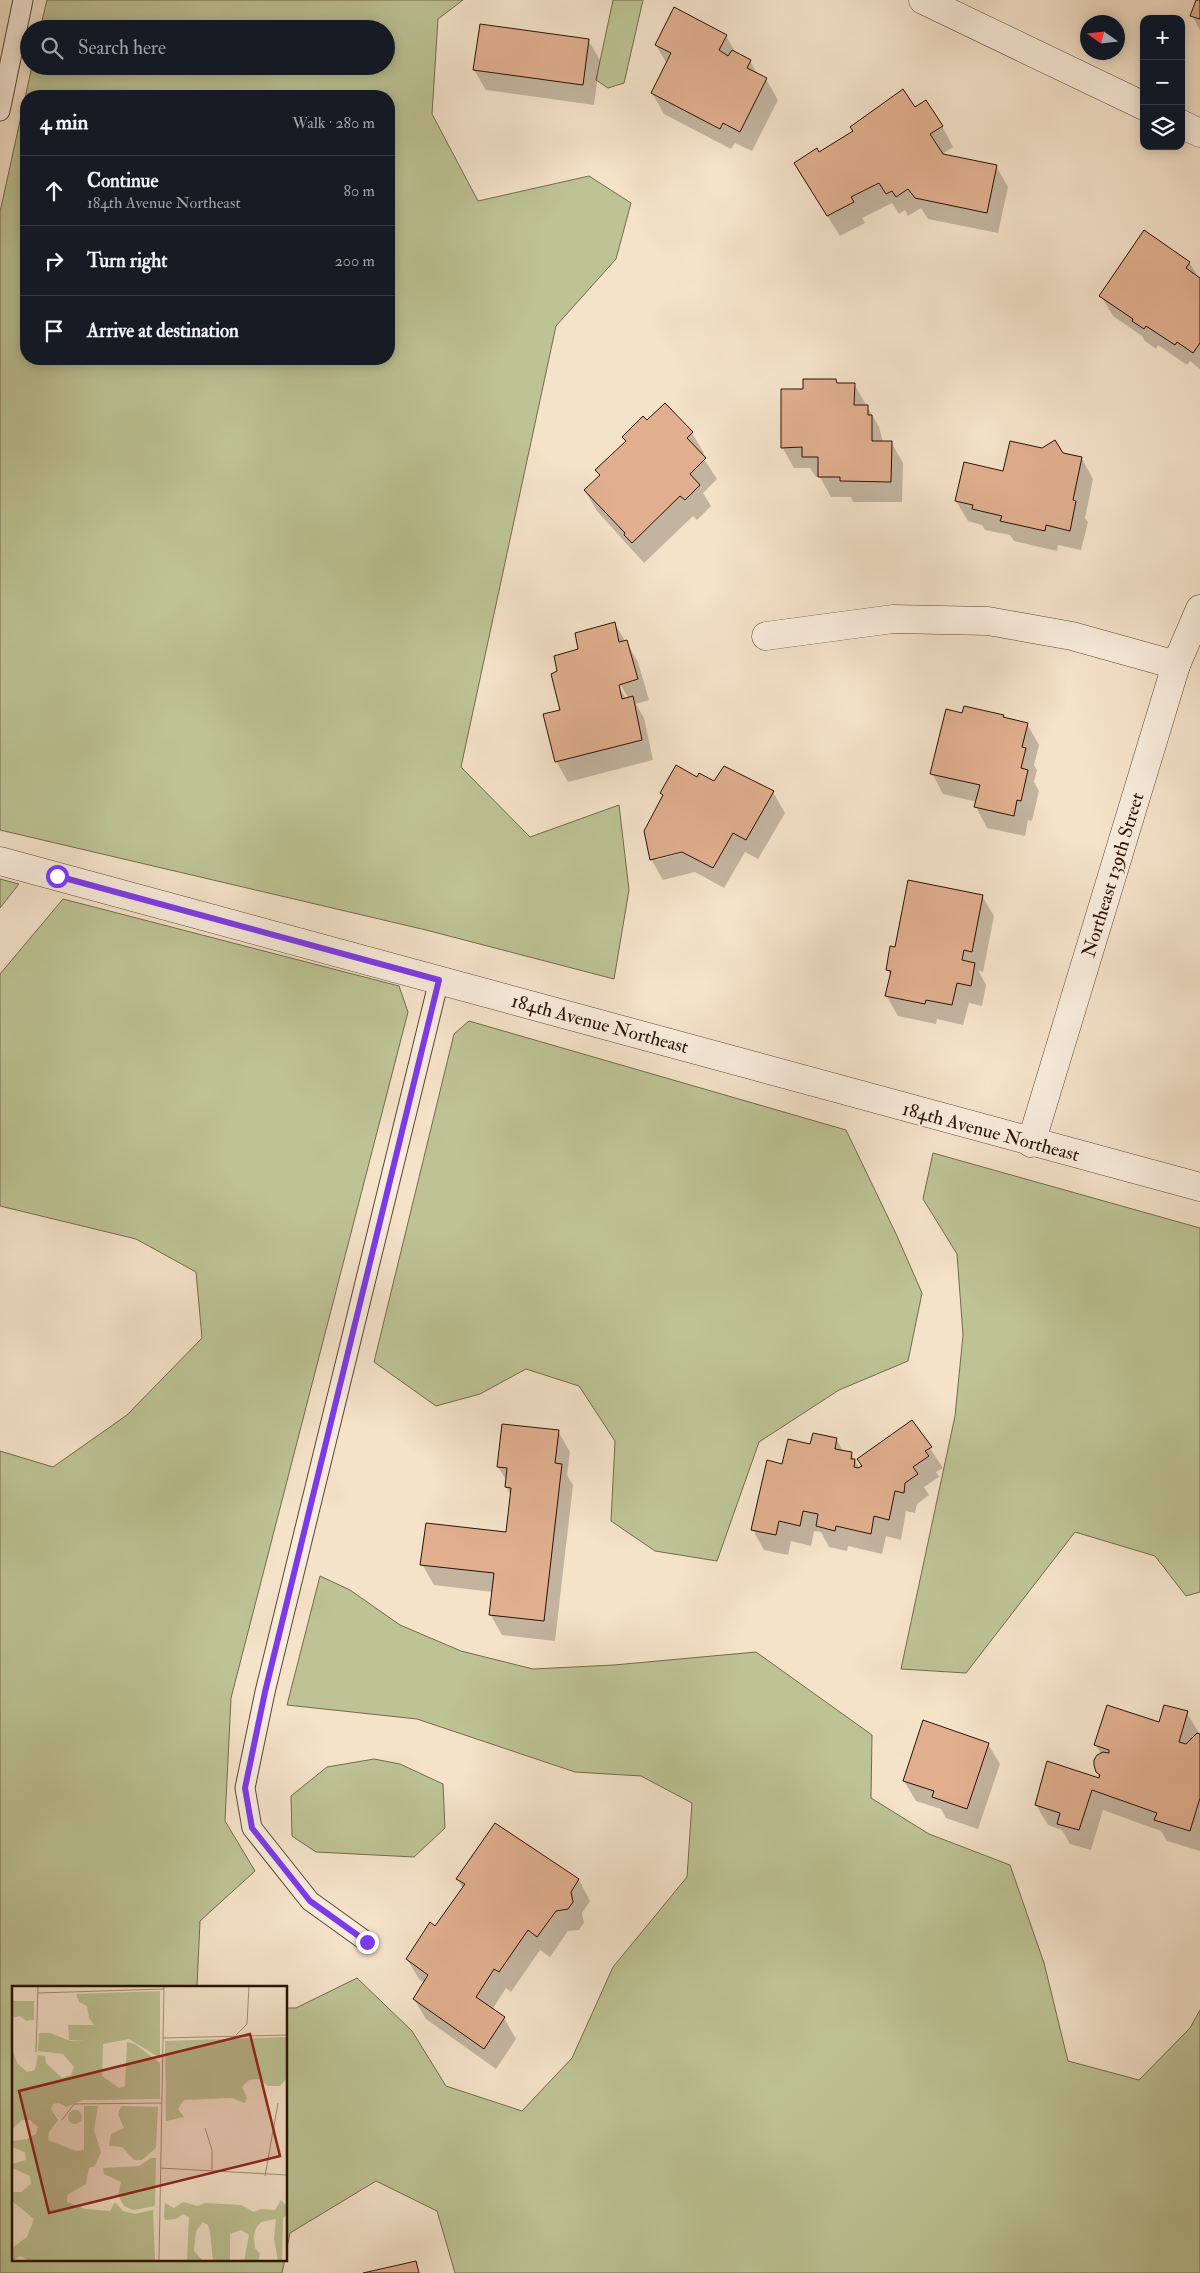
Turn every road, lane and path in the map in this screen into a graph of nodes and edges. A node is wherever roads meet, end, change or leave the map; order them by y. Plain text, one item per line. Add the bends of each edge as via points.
1 (23, 0) edge
2 (923, 0) edge
3 (1142, 105) edge
4 (0, 111) edge
5 (1185, 126) edge
6 (1200, 133) edge
7 (1200, 609) edge
8 (766, 636) dead end
9 (1176, 665) junction
10 (0, 861) edge
11 (439, 980) junction
12 (1031, 1143) junction
13 (1200, 1188) edge
14 (367, 1942) dead end

1 - 4 lane
2 - 3 street
5 - 6 street
7 - 9 street, Northeast 139th Street
8 - 9 street via 893,619 988,621 1072,636
9 - 12 street, Northeast 139th Street
10 - 11 street, 184th Avenue Northeast
11 - 12 street, 184th Avenue Northeast
11 - 14 lane via 265,1692 245,1788 252,1828 269,1850 310,1901
12 - 13 street, 184th Avenue Northeast

